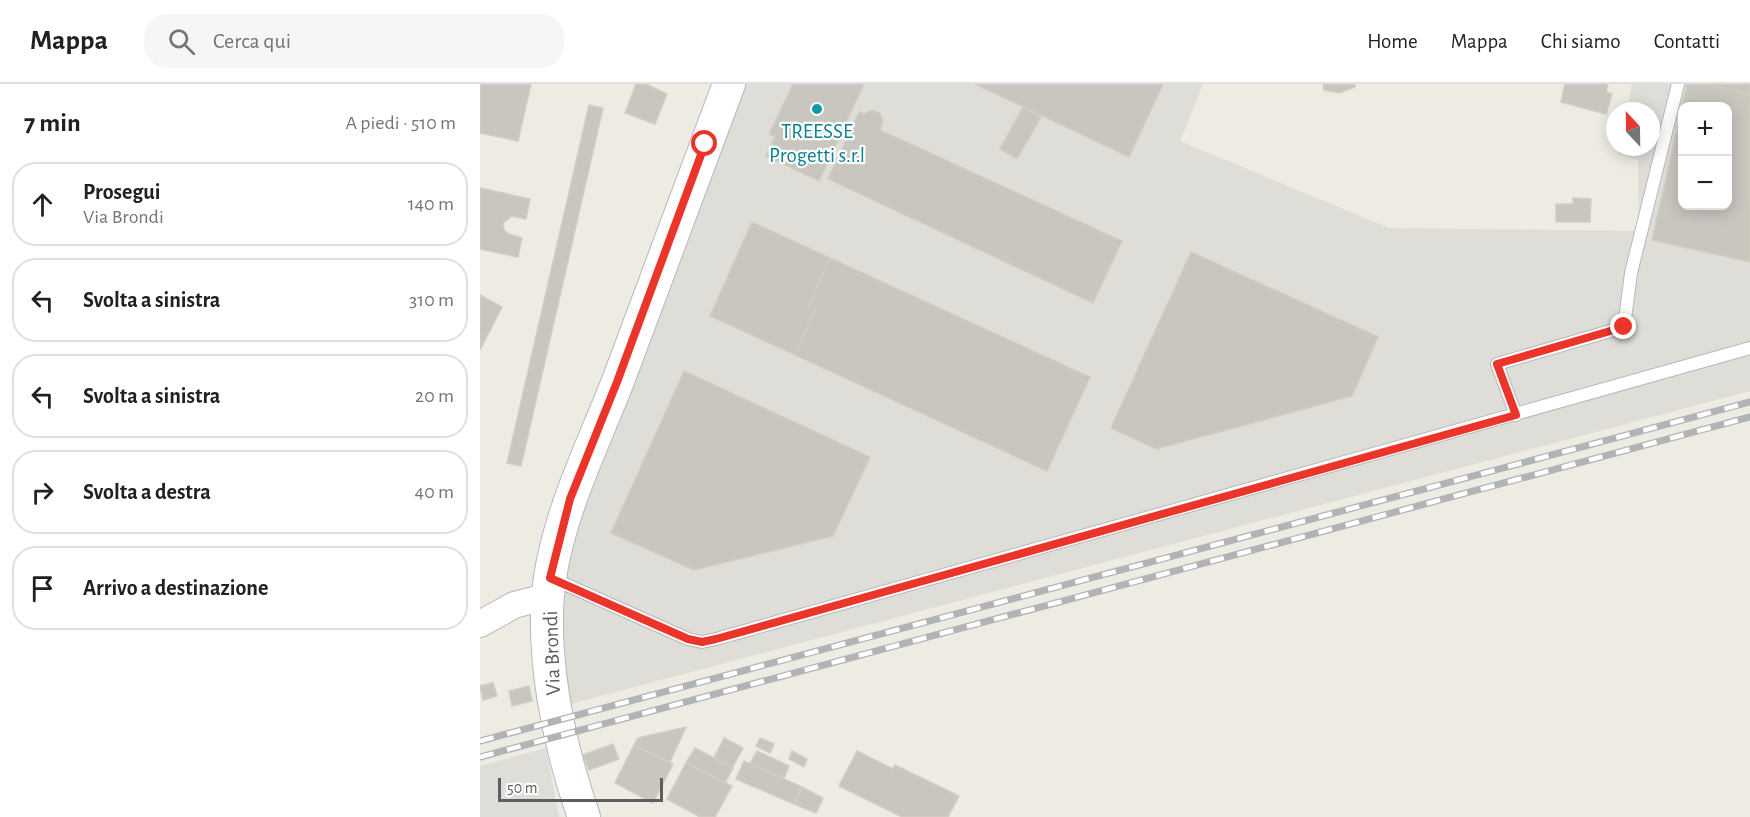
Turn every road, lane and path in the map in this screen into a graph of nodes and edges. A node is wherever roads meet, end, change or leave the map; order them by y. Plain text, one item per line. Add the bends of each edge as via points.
1 (729, 84) edge
2 (1678, 84) edge
3 (1750, 348) edge
4 (1516, 415) junction
5 (550, 587) junction
6 (480, 624) edge
7 (584, 817) edge

1 - 5 street, Via Brondi via 570,499
2 - 4 lane via 1631,273 1624,327 1497,364
3 - 4 lane
4 - 5 lane via 702,642
5 - 6 street
5 - 7 street, Via Brondi via 548,637 556,721

